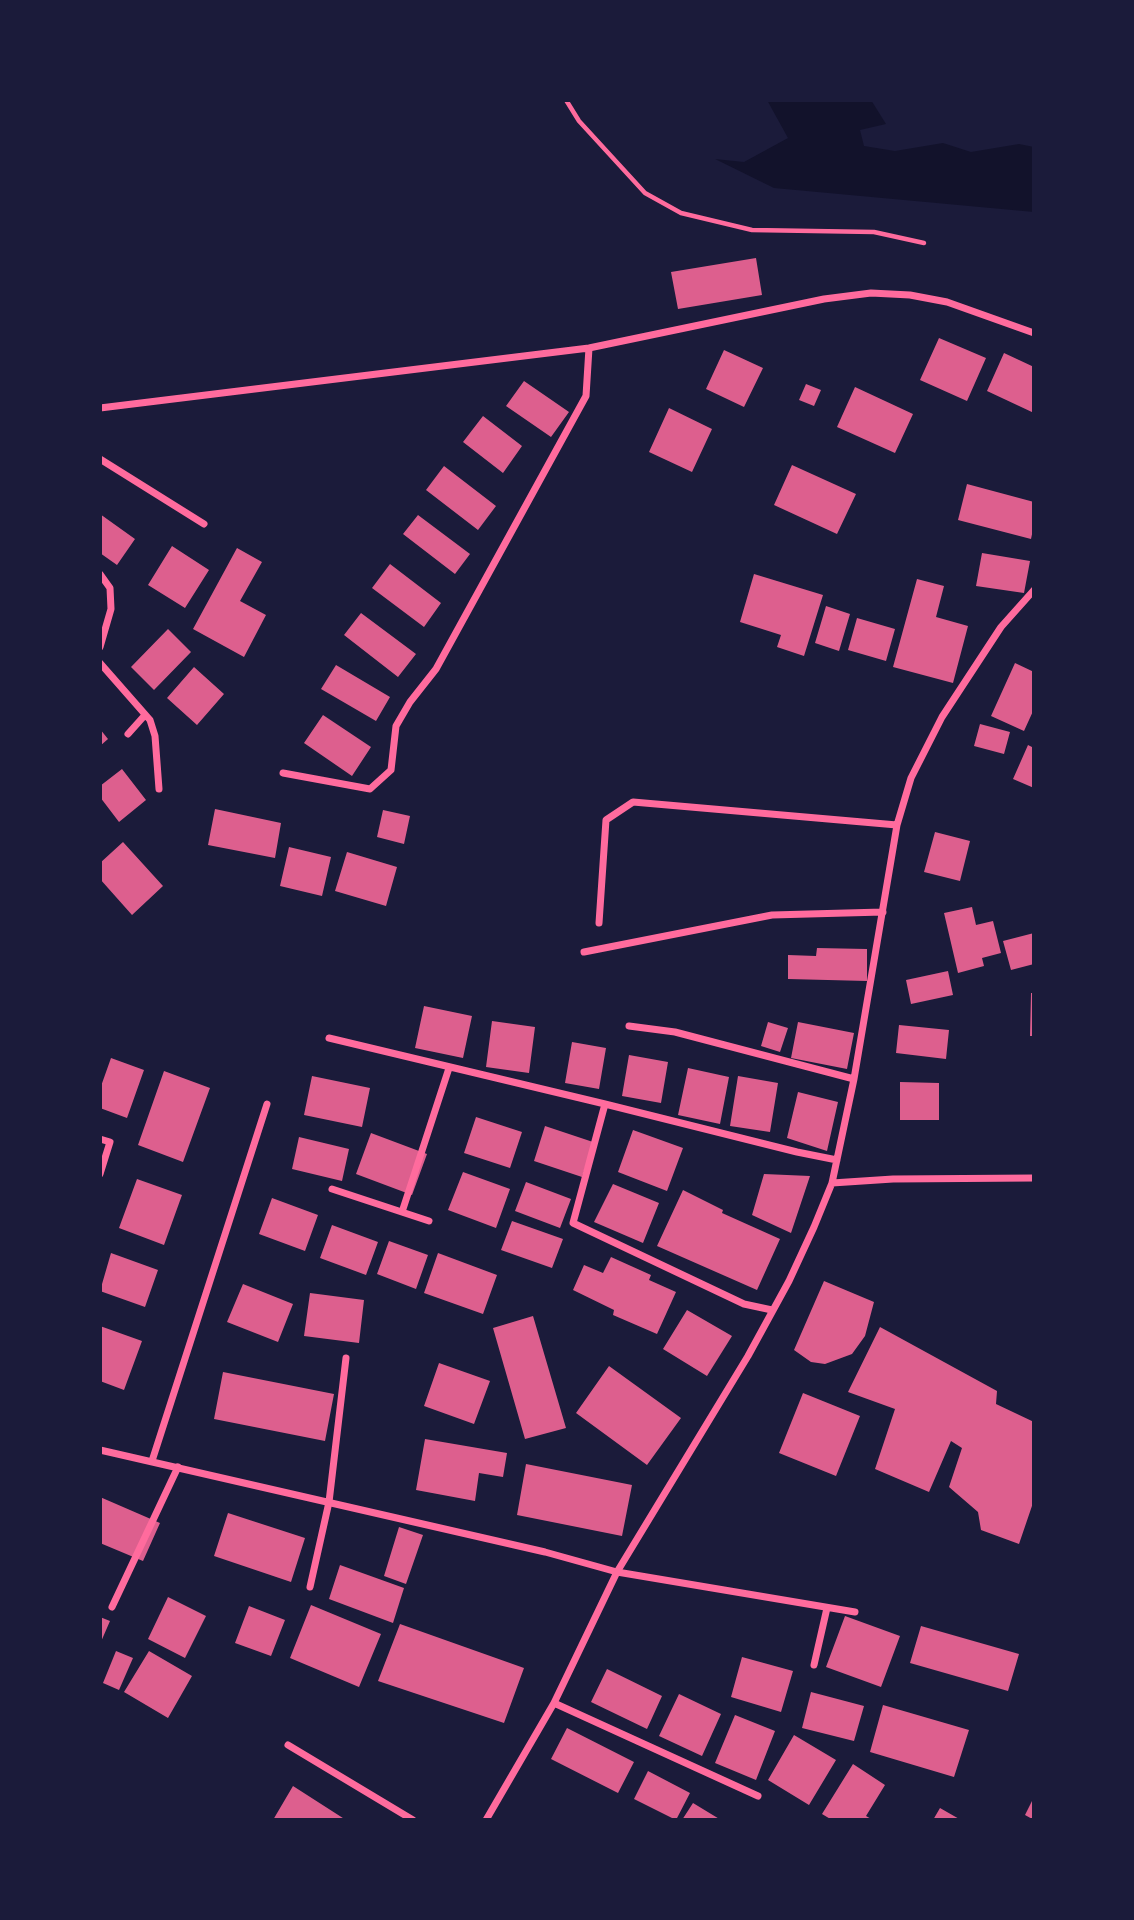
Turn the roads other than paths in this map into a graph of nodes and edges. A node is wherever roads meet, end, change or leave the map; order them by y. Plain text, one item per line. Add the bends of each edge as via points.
1 (1034, 333) edge
2 (589, 348) junction
3 (100, 408) edge
4 (100, 459) edge
5 (204, 524) dead end
6 (100, 574) edge
7 (1034, 590) edge
8 (100, 647) edge
9 (100, 663) edge
10 (145, 715) junction
11 (128, 734) dead end
12 (283, 772) dead end
13 (159, 789) dead end
14 (897, 825) junction
15 (883, 912) junction
16 (599, 923) dead end
17 (584, 952) dead end
18 (629, 1026) dead end
19 (329, 1038) dead end
20 (449, 1068) junction
21 (854, 1079) junction
22 (267, 1104) dead end
23 (605, 1104) junction
24 (100, 1139) edge
25 (837, 1160) junction
26 (100, 1174) edge
27 (1034, 1178) edge
28 (832, 1183) junction
29 (332, 1188) dead end
30 (402, 1212) junction
31 (429, 1221) dead end
32 (772, 1310) junction
33 (346, 1358) dead end
34 (100, 1450) edge
35 (152, 1461) junction
36 (178, 1467) junction
37 (329, 1502) junction
38 (617, 1572) junction
39 (310, 1587) dead end
40 (112, 1606) dead end
41 (827, 1608) junction
42 (855, 1612) dead end
43 (814, 1665) dead end
44 (554, 1703) junction
45 (288, 1745) dead end
46 (758, 1796) dead end
47 (413, 1820) edge
48 (486, 1820) edge

1 - 2 street via 947,302 870,293
2 - 3 street
2 - 12 street via 586,396 436,669 396,726 391,771 370,789
4 - 5 street
6 - 8 street via 110,588 111,609
7 - 14 street via 1001,627 942,717 911,778
9 - 10 street
10 - 11 street
10 - 13 street via 155,736
14 - 15 street
14 - 16 street via 633,802 606,820
15 - 17 street via 772,915
15 - 21 street
18 - 21 street via 675,1032
19 - 20 street
20 - 23 street
20 - 30 street
21 - 25 street
22 - 35 street
23 - 25 street
23 - 32 street via 573,1223 744,1304
24 - 26 street via 110,1142
25 - 28 street
27 - 28 street
28 - 32 street
29 - 30 street
30 - 31 street
32 - 38 street
33 - 37 street
34 - 35 street
35 - 36 street
36 - 37 street
36 - 40 street
37 - 38 street
37 - 39 street
38 - 41 street
38 - 44 street
41 - 42 street
41 - 43 street
44 - 46 street
44 - 48 street
45 - 47 street

